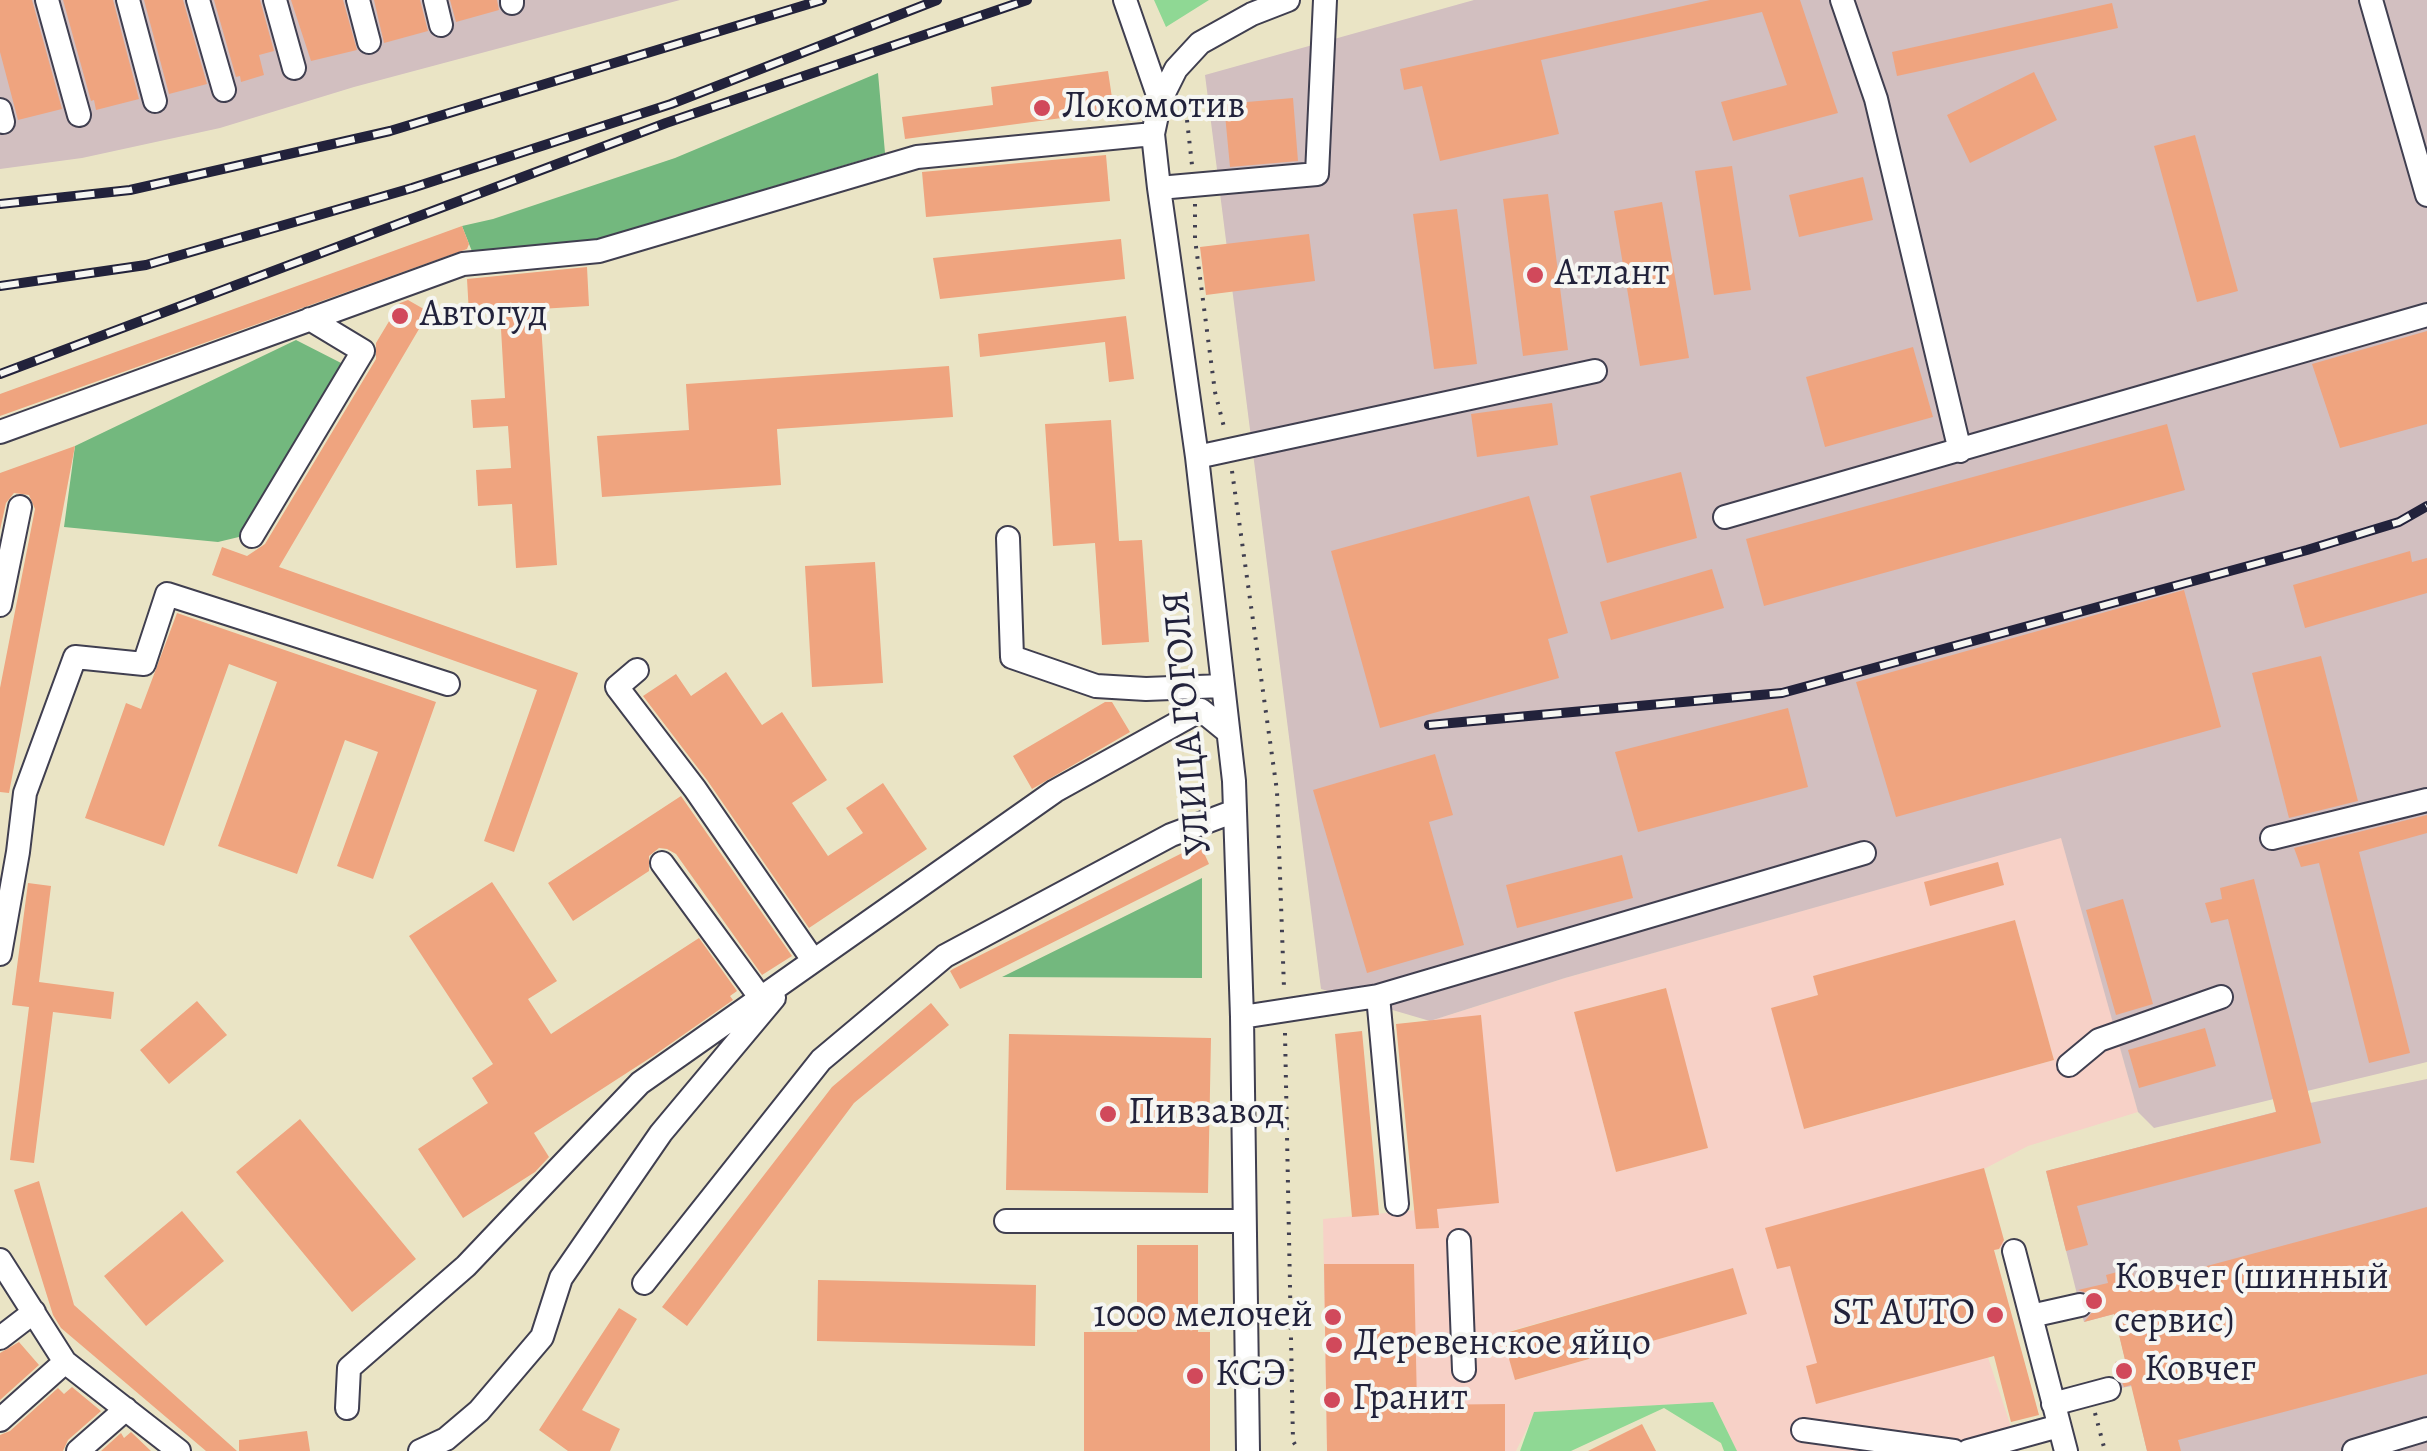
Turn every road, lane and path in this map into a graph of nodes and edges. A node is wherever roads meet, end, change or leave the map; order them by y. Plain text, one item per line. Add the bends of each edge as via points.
1 (48, 0) edge
2 (128, 0) edge
3 (198, 0) edge
4 (275, 0) edge
5 (358, 0) edge
6 (434, 0) edge
7 (1125, 0) edge
8 (1288, 0) edge
9 (1325, 0) edge
10 (1842, 0) edge
11 (2371, 0) edge
12 (441, 25) dead end
13 (369, 42) dead end
14 (294, 68) dead end
15 (224, 90) dead end
16 (154, 101) dead end
17 (1160, 101) junction
18 (79, 114) dead end
19 (1153, 134) junction
20 (1159, 188) junction
21 (2427, 194) edge
22 (2427, 315) edge
23 (310, 319) junction
24 (1594, 371) dead end
25 (0, 432) edge
26 (1960, 451) junction
27 (1197, 456) junction
28 (20, 508) dead end
29 (1724, 517) dead end
30 (252, 536) dead end
31 (1008, 538) dead end
32 (0, 605) edge
33 (638, 670) dead end
34 (448, 684) dead end
35 (1223, 686) junction
36 (1228, 732) junction
37 (2427, 800) edge
38 (1235, 812) junction
39 (2272, 838) dead end
40 (1864, 853) dead end
41 (662, 863) dead end
42 (0, 954) edge
43 (804, 966) junction
44 (1378, 996) junction
45 (760, 997) junction
46 (2220, 997) dead end
47 (1242, 1017) junction
48 (2068, 1065) dead end
49 (1398, 1204) dead end
50 (1006, 1221) dead end
51 (1244, 1221) junction
52 (1460, 1241) dead end
53 (2014, 1250) dead end
54 (0, 1260) edge
55 (644, 1283) dead end
56 (2080, 1305) dead end
57 (34, 1312) junction
58 (2031, 1316) junction
59 (0, 1338) edge
60 (65, 1362) junction
61 (1464, 1370) dead end
62 (2099, 1392) joint
63 (347, 1408) dead end
64 (126, 1409) junction
65 (2056, 1415) junction
66 (0, 1420) edge
67 (2427, 1429) edge
68 (1803, 1430) dead end
69 (443, 1445) edge
70 (78, 1451) edge
71 (178, 1451) edge
72 (420, 1451) edge
73 (1248, 1451) edge
74 (1954, 1451) edge
75 (1968, 1451) edge
76 (2066, 1451) edge
77 (2105, 1451) edge
78 (2354, 1451) edge

1 - 18 street
2 - 16 street
3 - 15 street
4 - 14 street
5 - 13 street
6 - 12 street
7 - 17 street
8 - 17 street via 1200,43
9 - 20 street via 1317,174
10 - 26 street via 1876,100
11 - 21 street
17 - 19 street, УЛИЦА ГОГОЛЯ
19 - 20 street, УЛИЦА ГОГОЛЯ
19 - 23 street via 916,157 599,252 463,264
20 - 27 street, УЛИЦА ГОГОЛЯ
22 - 26 street
23 - 25 street
23 - 30 street via 363,351
24 - 27 street
26 - 29 street
27 - 35 street, УЛИЦА ГОГОЛЯ
28 - 32 street
31 - 35 street via 1012,657 1096,686
33 - 43 street via 617,687 695,790
34 - 42 street via 168,594 144,664 74,657 24,793
35 - 36 street, УЛИЦА ГОГОЛЯ
36 - 38 street, УЛИЦА ГОГОЛЯ
36 - 43 street via 1201,710 1160,730 1055,791
37 - 39 street
38 - 47 street, УЛИЦА ГОГОЛЯ
38 - 55 street via 1171,835 945,956 821,1060
40 - 44 street
41 - 45 street
43 - 45 street
43 - 69 street via 661,1133 561,1278 542,1337
44 - 47 street
44 - 49 street
45 - 63 street via 640,1083 466,1266 349,1368
46 - 48 street via 2099,1040
47 - 51 street, УЛИЦА ГОГОЛЯ
50 - 51 street
51 - 73 street, УЛИЦА ГОГОЛЯ
52 - 61 street
53 - 58 street
54 - 57 street
56 - 58 street
57 - 59 street
57 - 60 street
58 - 65 street
60 - 64 street
60 - 66 street
62 - 65 street
62 - 77 path
64 - 70 street
64 - 71 street
65 - 75 street
65 - 76 street
67 - 78 street
68 - 74 street
69 - 72 street

